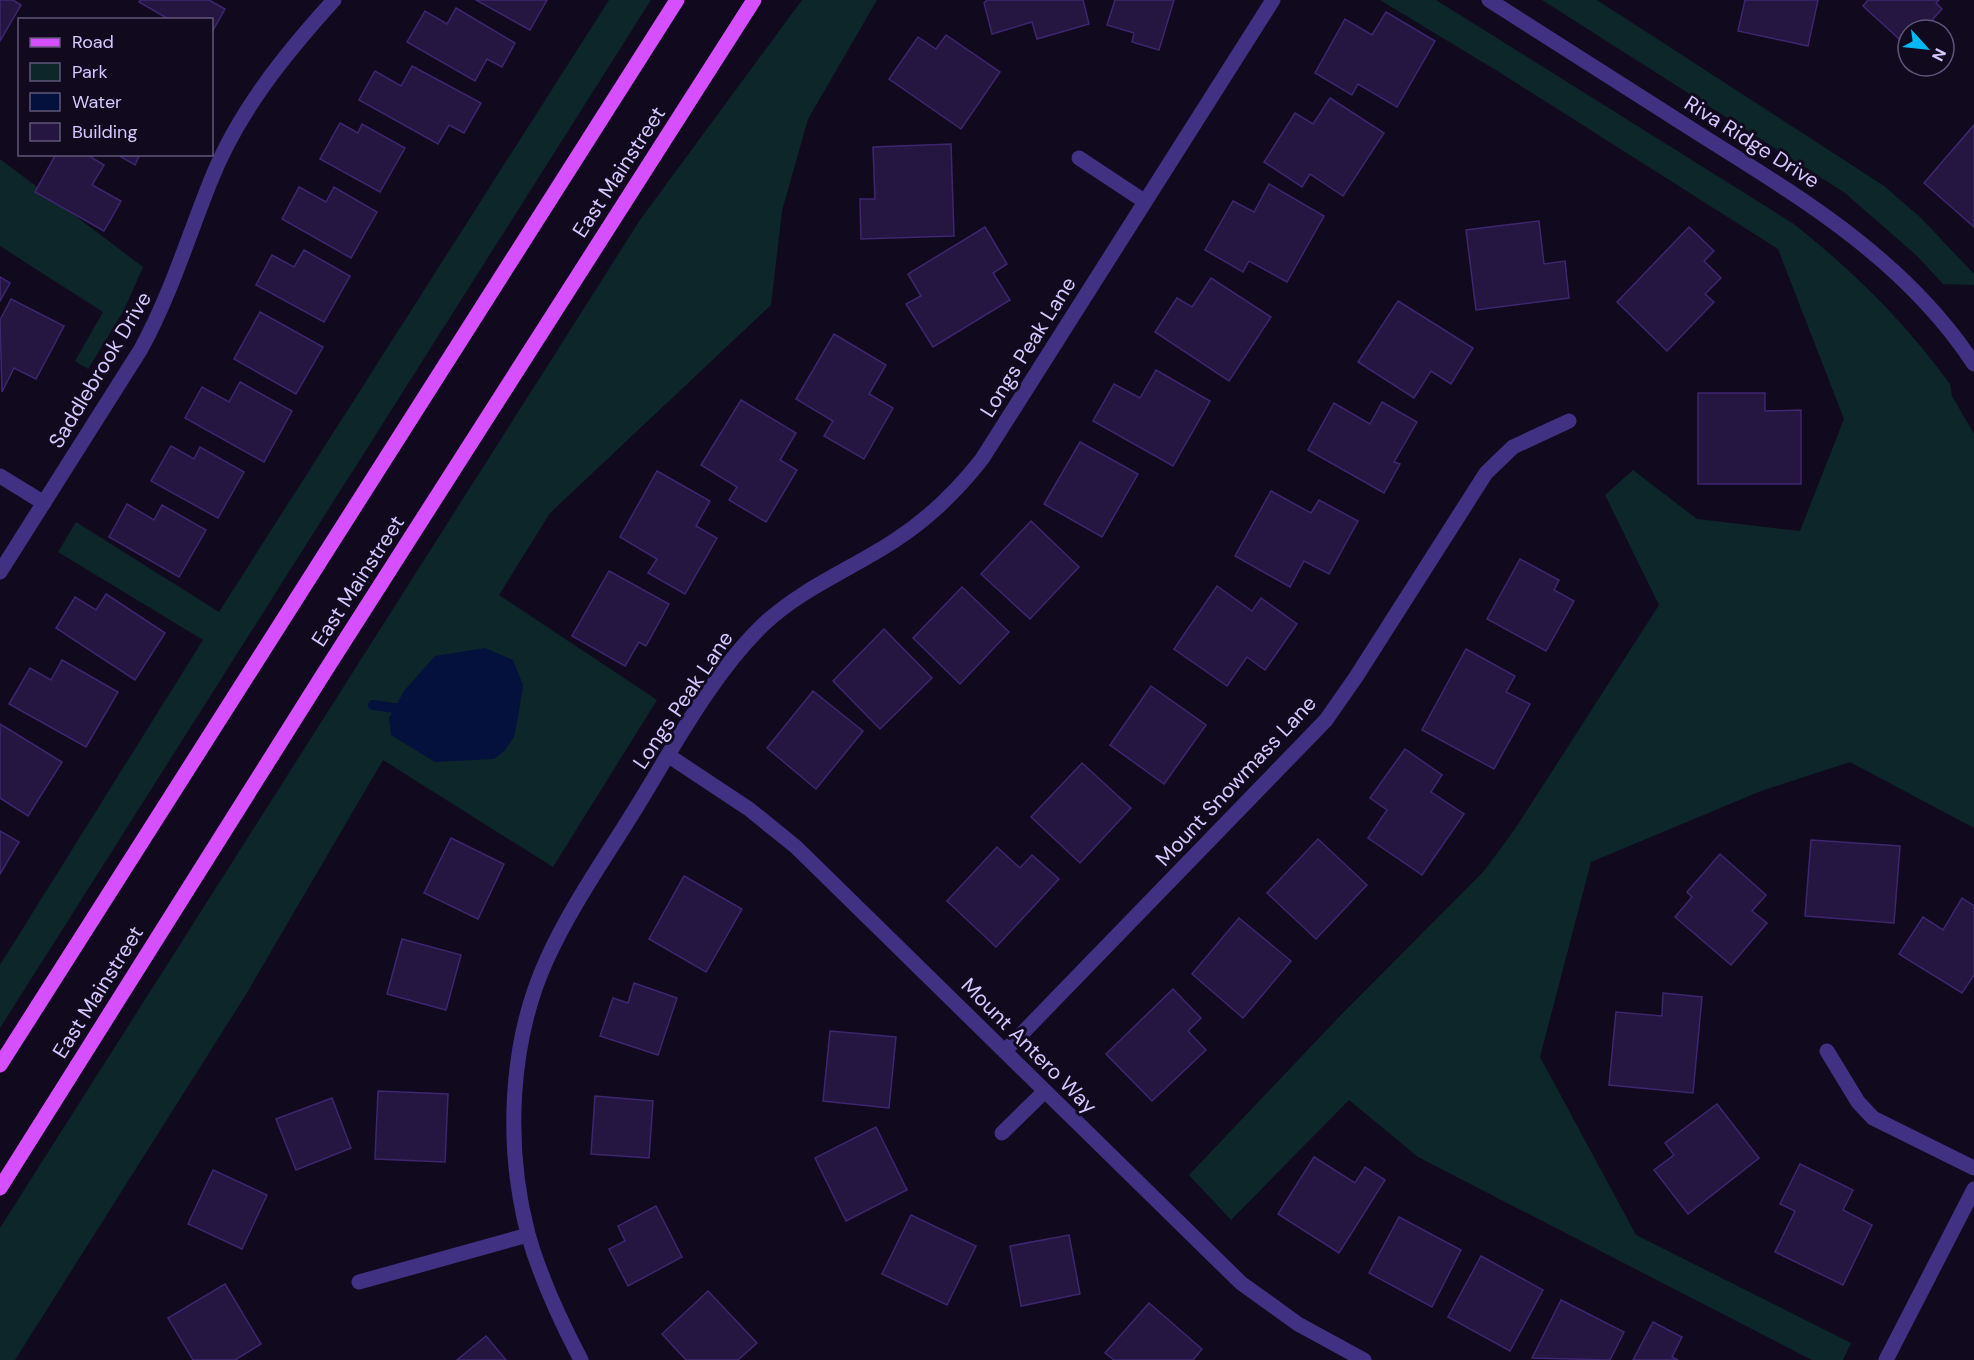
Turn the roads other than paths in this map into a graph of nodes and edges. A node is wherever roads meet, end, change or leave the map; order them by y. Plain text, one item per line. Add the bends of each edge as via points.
1 (334, 0) edge
2 (677, 0) edge
3 (754, 0) edge
4 (1273, 0) edge
5 (1489, 0) edge
6 (1079, 158) dead end
7 (1144, 201) junction
8 (1971, 354) edge
9 (1569, 421) dead end
10 (0, 476) edge
11 (44, 503) junction
12 (0, 572) edge
13 (669, 756) junction
14 (1827, 1051) dead end
15 (1005, 1052) junction
16 (0, 1065) edge
17 (1046, 1091) junction
18 (1002, 1133) dead end
19 (1974, 1168) edge
20 (0, 1188) edge
21 (1974, 1189) edge
22 (528, 1235) junction
23 (359, 1282) dead end
24 (581, 1360) edge
25 (1364, 1360) edge
26 (1886, 1360) edge

1 - 11 street, Saddlebrook Drive via 268,77 240,123 211,179 162,311
2 - 16 main road, East Mainstreet
3 - 20 main road, East Mainstreet
4 - 7 street, Longs Peak Lane
5 - 8 street, Riva Ridge Drive via 1852,234 1901,278
6 - 7 street
7 - 13 street, Longs Peak Lane via 995,440 958,488 902,535 799,595 766,622 730,661
9 - 15 street, Mount Snowmass Lane via 1513,447 1486,472 1326,720
10 - 11 street
11 - 12 street, Saddlebrook Drive
13 - 15 street, Mount Antero Way via 749,809 796,847
13 - 22 street, Longs Peak Lane via 558,938 532,998 520,1050 514,1108 516,1167
14 - 19 street via 1858,1102 1873,1118
15 - 17 street, Mount Antero Way
17 - 18 street
17 - 25 street, Mount Antero Way via 1241,1283 1298,1324
21 - 26 street
22 - 23 street
22 - 24 street, Longs Peak Lane

